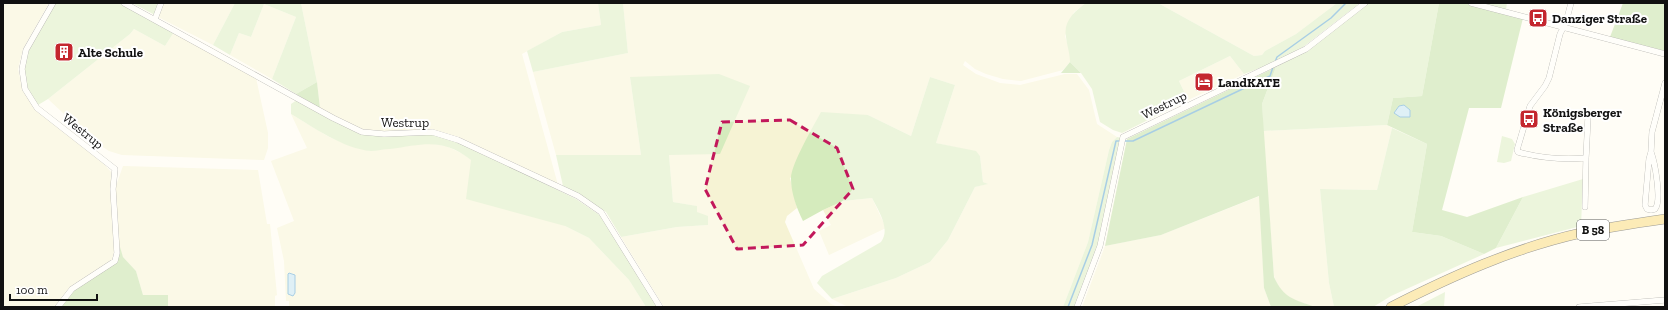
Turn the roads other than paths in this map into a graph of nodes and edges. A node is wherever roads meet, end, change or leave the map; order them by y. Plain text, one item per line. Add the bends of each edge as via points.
1 (53, 3) edge
2 (124, 3) edge
3 (161, 3) edge
4 (1365, 3) edge
5 (1471, 3) edge
6 (1571, 3) edge
7 (156, 19) junction
8 (1563, 27) junction
9 (1665, 54) edge
10 (1665, 83) edge
11 (1588, 117) dead end
12 (1651, 152) junction
13 (1586, 158) junction
14 (1585, 207) dead end
15 (1665, 219) edge
16 (1665, 300) edge
17 (58, 307) edge
18 (660, 307) edge
19 (1077, 307) edge
20 (1391, 307) edge
21 (1579, 307) edge

1 - 17 street, Westrup via 26,50 22,69 25,89 38,108 115,169 113,189 117,253 115,261 72,289
2 - 7 street, Westrup
3 - 7 street
4 - 19 street, Westrup via 1306,48 1123,137 1100,246
5 - 8 street
6 - 8 street
7 - 18 street, Westrup via 362,132 432,132 458,140 578,196 601,212
8 - 9 street
8 - 13 street via 1549,78 1530,106 1517,150 1534,156
10 - 12 street via 1652,132
11 - 13 street
12 - 12 street via 1645,205 1651,210 1658,205 1657,181
13 - 14 street
15 - 20 main road, B 58 via 1581,233 1523,249 1456,275
16 - 21 street

